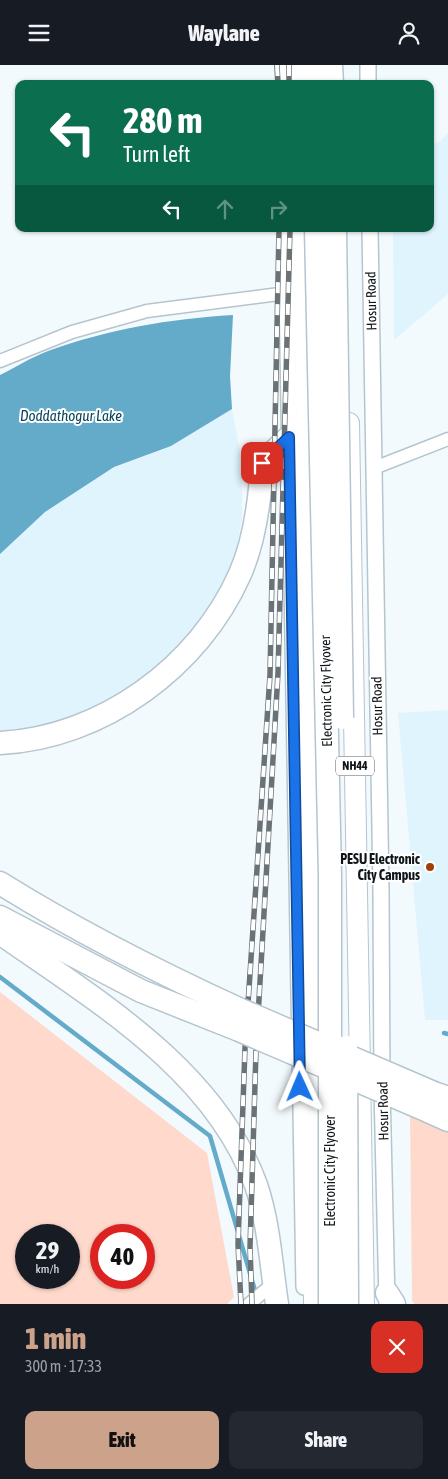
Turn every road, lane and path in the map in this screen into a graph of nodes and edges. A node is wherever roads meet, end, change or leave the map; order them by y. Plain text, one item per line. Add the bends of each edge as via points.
1 (283, 65) edge
2 (300, 65) edge
3 (313, 65) edge
4 (332, 65) edge
5 (341, 65) edge
6 (368, 65) edge
7 (284, 80) edge
8 (300, 80) edge
9 (313, 80) edge
10 (332, 80) edge
11 (341, 80) edge
12 (368, 80) edge
13 (286, 232) edge
14 (303, 232) edge
15 (316, 232) edge
16 (335, 232) edge
17 (344, 232) edge
18 (370, 232) edge
19 (287, 293) junction
20 (0, 361) edge
21 (306, 421) junction
22 (289, 437) junction
23 (448, 439) edge
24 (374, 468) junction
25 (0, 743) edge
26 (0, 883) edge
27 (0, 917) edge
28 (0, 933) edge
29 (240, 1020) junction
30 (439, 1105) edge
31 (276, 1294) edge
32 (390, 1301) edge
33 (249, 1304) edge
34 (304, 1304) edge
35 (314, 1304) edge
36 (330, 1304) edge
37 (347, 1304) edge
38 (364, 1304) edge

1 - 7 street
2 - 8 highway
3 - 9 highway
4 - 10 highway
5 - 11 highway
6 - 12 street
13 - 19 street
14 - 21 highway
15 - 36 highway, Electronic City Flyover, bridge via 330,877
16 - 37 highway, Electronic City Flyover, bridge
17 - 38 highway, Hosur Road / NH44
18 - 24 street, Hosur Road
19 - 20 street via 138,313 72,332
19 - 22 street
21 - 22 highway
21 - 35 highway via 312,756
22 - 25 highway via 262,463 256,522 240,574 217,617 191,651 165,676 109,712 80,726 41,737
22 - 34 street
23 - 24 street
24 - 32 street, Hosur Road via 382,1089
26 - 29 highway
27 - 29 highway via 141,991
28 - 31 highway via 130,1027 172,1062 206,1101 245,1158 256,1186
29 - 30 highway, bridge
31 - 33 street

